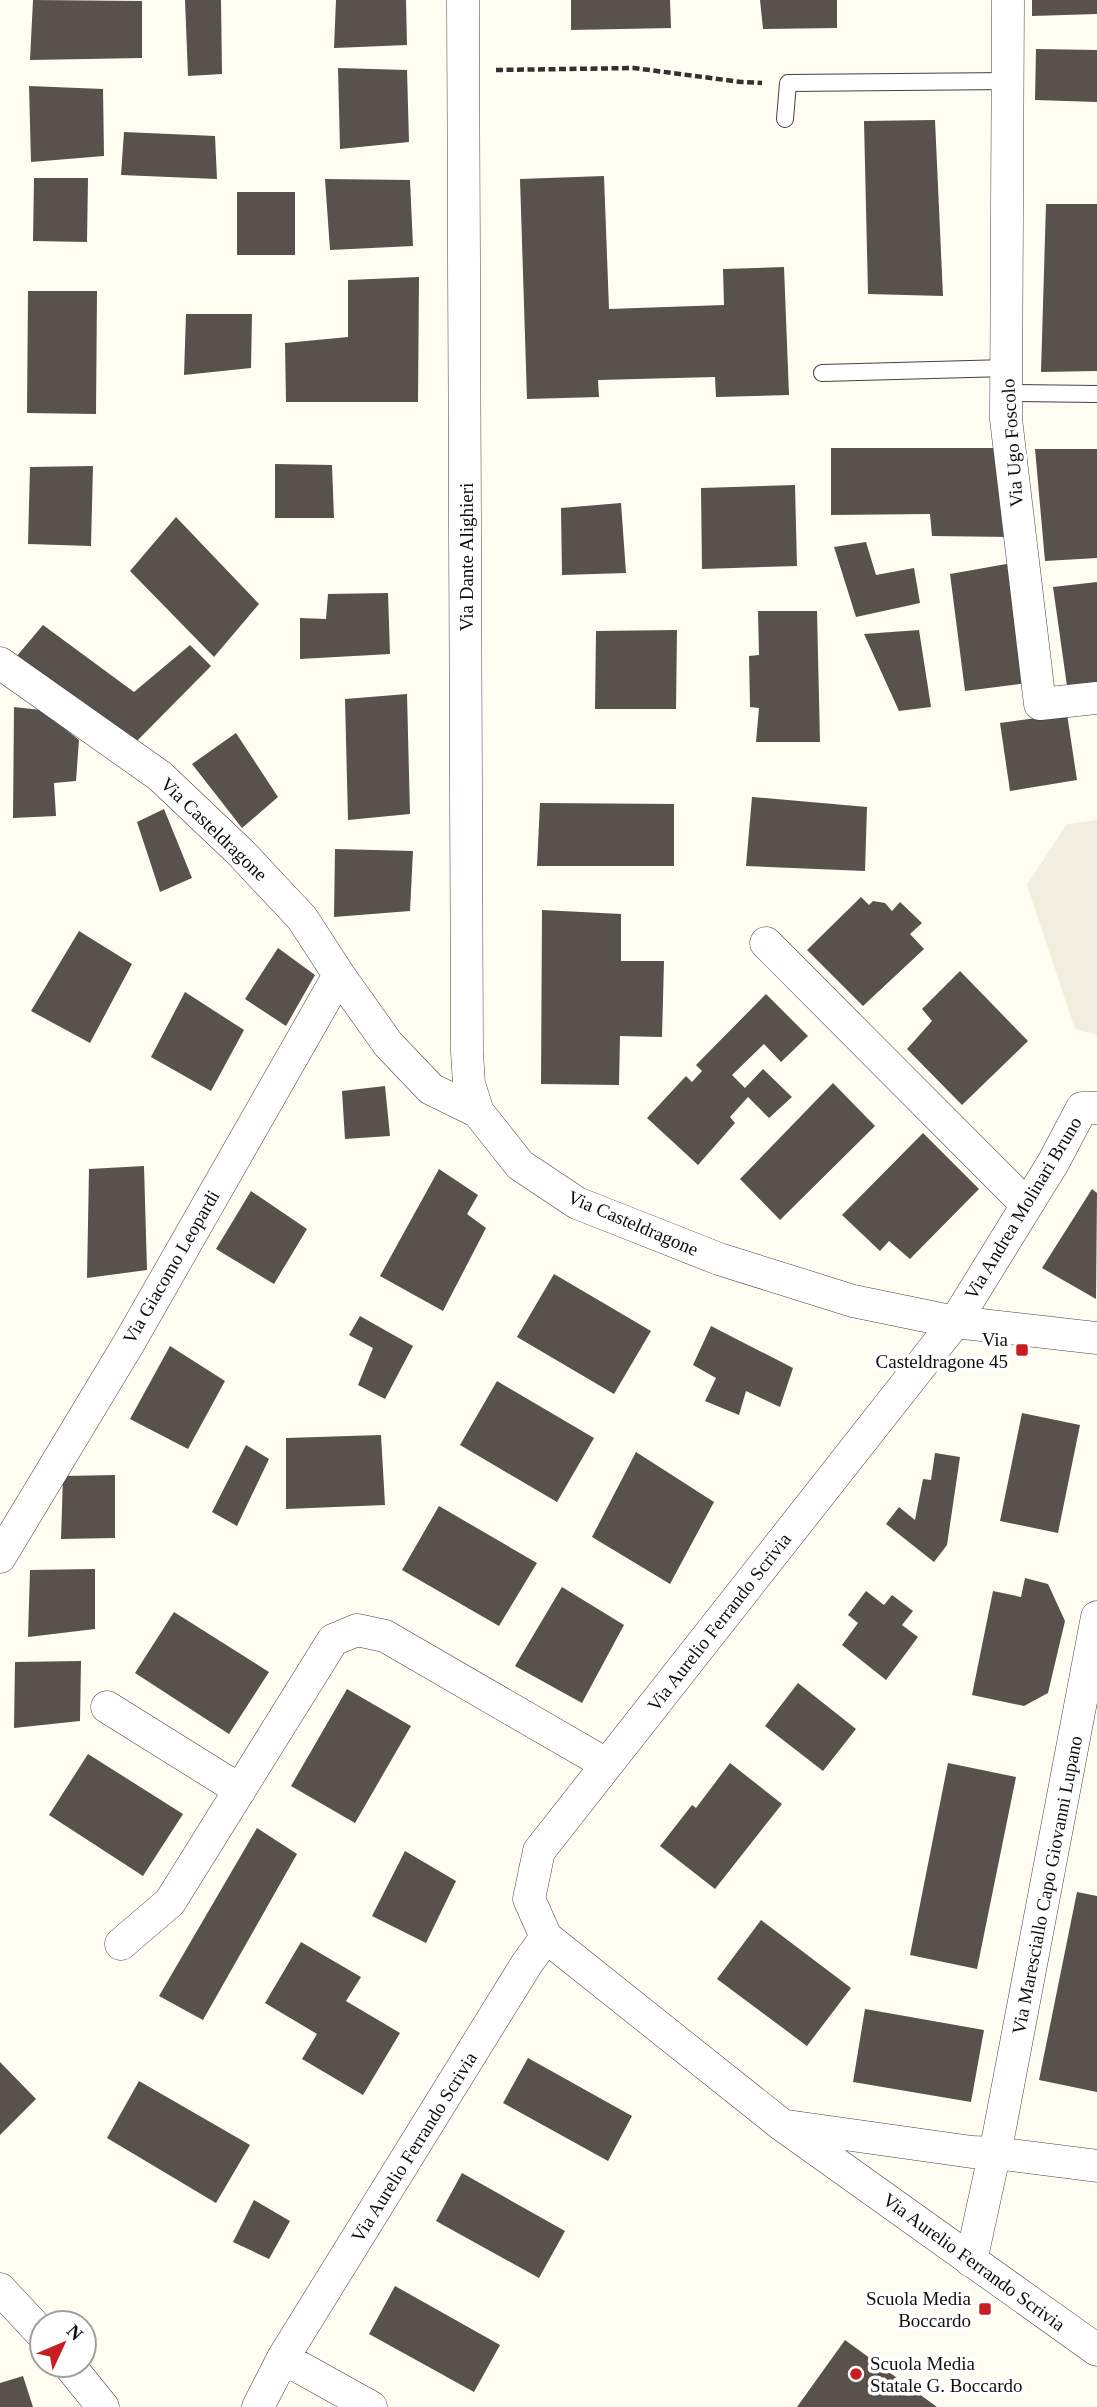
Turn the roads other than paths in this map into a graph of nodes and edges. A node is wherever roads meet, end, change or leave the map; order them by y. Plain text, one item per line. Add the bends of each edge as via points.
1 (463, 0) edge
2 (1008, 0) edge
3 (1008, 81) junction
4 (785, 119) dead end
5 (822, 373) dead end
6 (1007, 381) junction
7 (1097, 394) edge
8 (0, 663) edge
9 (1097, 698) edge
10 (766, 943) dead end
11 (339, 975) junction
12 (1097, 1108) edge
13 (478, 1112) junction
14 (1027, 1205) junction
15 (956, 1322) junction
16 (1097, 1338) edge
17 (0, 1557) edge
18 (1097, 1617) edge
19 (107, 1707) dead end
20 (606, 1764) junction
21 (240, 1790) junction
22 (547, 1937) junction
23 (121, 1944) dead end
24 (782, 2125) junction
25 (995, 2152) junction
26 (1097, 2166) edge
27 (971, 2261) junction
28 (0, 2289) edge
29 (28, 2319) edge
30 (1097, 2350) edge
31 (284, 2358) junction
32 (80, 2379) edge
33 (103, 2407) edge
34 (258, 2407) edge
35 (371, 2407) edge

1 - 13 street, Via Dante Alighieri via 467,1052 469,1084
2 - 3 street, Via Ugo Foscolo
3 - 4 lane via 788,83
3 - 6 street, Via Ugo Foscolo
5 - 6 lane
6 - 7 lane
6 - 9 street, Via Ugo Foscolo via 1006,419 1040,704
8 - 11 street, Via Casteldragone via 160,776 302,918
10 - 14 street
11 - 13 street, Via Casteldragone via 388,1044 431,1089
11 - 17 street, Via Giacomo Leopardi via 129,1343
12 - 14 street, Via Andrea Molinari Bruno via 1082,1108
13 - 15 street, Via Casteldragone via 520,1165 577,1203 719,1259 853,1301
14 - 15 street, Via Andrea Molinari Bruno
15 - 16 street, Via Casteldragone
15 - 20 street, Via Aurelio Ferrando Scrivia
18 - 25 street, Via Maresciallo Capo Giovanni Lupano
19 - 21 street
20 - 21 street via 385,1636 358,1630 333,1640
20 - 22 street, Via Aurelio Ferrando Scrivia via 539,1852 529,1899
21 - 23 street via 170,1902
22 - 24 street, Via Aurelio Ferrando Scrivia
22 - 31 street, Via Aurelio Ferrando Scrivia
24 - 25 street
24 - 27 street, Via Aurelio Ferrando Scrivia
25 - 26 street
25 - 27 street, Via Maresciallo Capo Giovanni Lupano
27 - 30 street, Via Aurelio Ferrando Scrivia
28 - 29 street
31 - 34 street, Via Aurelio Ferrando Scrivia
31 - 35 street
32 - 33 street

